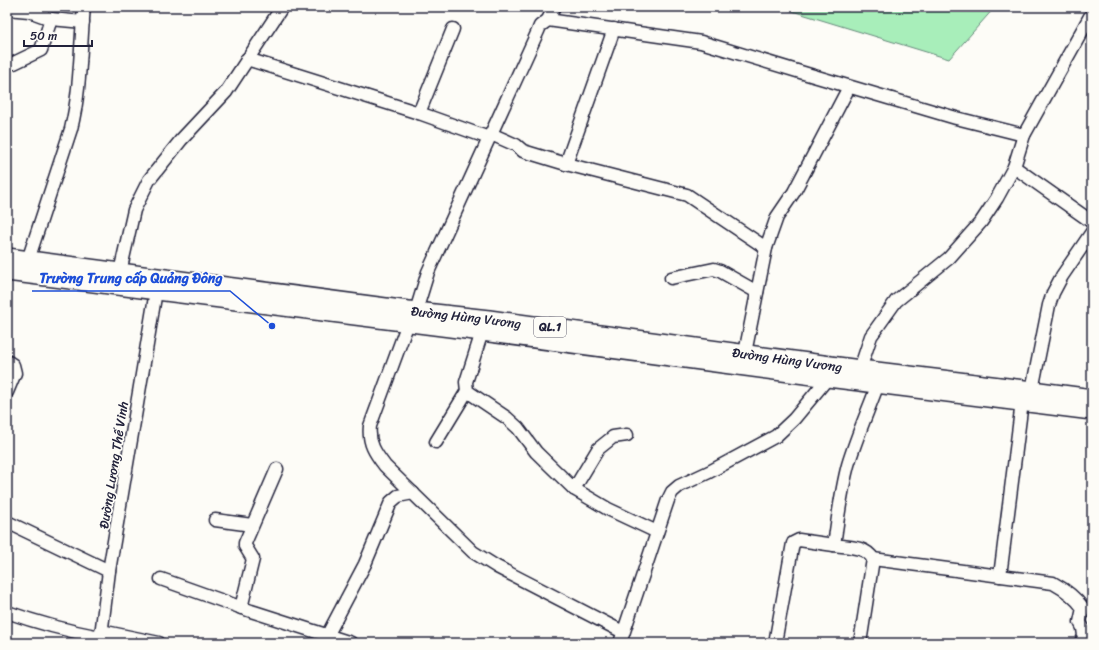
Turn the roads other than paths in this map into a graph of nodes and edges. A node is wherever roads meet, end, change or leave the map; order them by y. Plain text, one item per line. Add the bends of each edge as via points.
1 (84, 7) edge
2 (282, 7) edge
3 (554, 7) edge
4 (7, 9) edge
5 (1092, 13) edge
6 (51, 19) junction
7 (548, 20) junction
8 (83, 22) junction
9 (453, 29) dead end
10 (614, 29) junction
11 (247, 59) junction
12 (14, 63) dead end
13 (849, 87) junction
14 (419, 113) junction
15 (1024, 135) junction
16 (490, 136) junction
17 (566, 164) junction
18 (1014, 167) junction
19 (1092, 222) edge
20 (1092, 232) edge
21 (766, 248) junction
22 (7, 257) edge
23 (28, 260) junction
24 (7, 272) edge
25 (120, 272) junction
26 (671, 278) dead end
27 (156, 291) junction
28 (757, 292) junction
29 (412, 317) junction
30 (482, 332) junction
31 (745, 353) junction
32 (7, 361) edge
33 (860, 368) junction
34 (828, 378) junction
35 (878, 384) junction
36 (467, 391) junction
37 (7, 392) edge
38 (1027, 396) junction
39 (1092, 398) edge
40 (1092, 411) edge
41 (627, 435) dead end
42 (436, 442) dead end
43 (277, 469) dead end
44 (574, 489) junction
45 (413, 493) junction
46 (215, 520) dead end
47 (7, 522) edge
48 (252, 526) junction
49 (657, 532) junction
50 (834, 545) junction
51 (873, 559) junction
52 (109, 571) junction
53 (1000, 576) junction
54 (161, 579) dead end
55 (241, 608) junction
56 (7, 612) edge
57 (327, 636) junction
58 (100, 637) edge
59 (622, 637) edge
60 (159, 643) edge
61 (350, 643) edge
62 (775, 643) edge
63 (860, 643) edge
64 (1081, 643) edge

1 - 8 street
2 - 11 street
3 - 7 street
4 - 6 street via 29,11
5 - 15 street
6 - 8 street
6 - 12 street via 41,50
7 - 10 street
7 - 16 street via 540,26
8 - 23 street via 79,86 72,130
9 - 14 street
10 - 13 street via 701,42
10 - 17 street
11 - 14 street
11 - 25 street via 226,92 181,140 149,180 134,210
13 - 15 street
13 - 21 street via 794,192 777,217
14 - 16 street
15 - 18 street
16 - 17 street via 516,145 523,151
16 - 29 street via 428,272
17 - 21 street via 687,195
18 - 19 street
18 - 33 street via 981,222 949,258 896,301 871,336
20 - 38 street via 1053,293
21 - 28 street
22 - 23 highway, Đường Hùng Vương / QL.1
23 - 25 highway, Đường Hùng Vương / QL.1
24 - 27 highway, Đường Hùng Vương / QL.1
25 - 29 highway, Đường Hùng Vương / QL.1
26 - 28 street via 714,269
27 - 29 highway, Đường Hùng Vương / QL.1
27 - 52 street, Đường Lương Thế Vinh
28 - 31 street
29 - 30 highway, Đường Hùng Vương / QL.1
29 - 31 highway, Đường Hùng Vương / QL.1 via 489,319
29 - 45 street via 370,426 369,435 376,454 385,466
30 - 34 highway, Đường Hùng Vương / QL.1
30 - 36 street via 466,382
31 - 33 highway, Đường Hùng Vương / QL.1
32 - 37 street via 13,366 15,373
33 - 38 highway, Đường Hùng Vương / QL.1
34 - 35 highway, Đường Hùng Vương / QL.1
34 - 49 street via 794,419 776,436 675,489 668,500
35 - 38 highway, Đường Hùng Vương / QL.1
35 - 50 street via 848,466
36 - 42 street
36 - 44 street via 518,428 536,452
38 - 39 highway, Đường Hùng Vương / QL.1
38 - 40 highway, Đường Hùng Vương / QL.1
38 - 53 street
41 - 44 street via 613,437 598,450
43 - 48 street
44 - 49 street via 608,509
45 - 57 street via 398,496 391,502 365,564
45 - 59 street via 473,552
46 - 48 street
47 - 52 street
48 - 55 street via 245,546 253,559
49 - 59 street
50 - 51 street via 864,550 870,553
50 - 62 street via 799,540 793,543
51 - 53 street
51 - 63 street
52 - 58 street, Đường Lương Thế Vinh
53 - 64 street via 1053,583 1080,603 1083,608 1080,622 1084,636
54 - 55 street
55 - 57 street
56 - 58 street via 42,624
57 - 61 street
58 - 60 street

